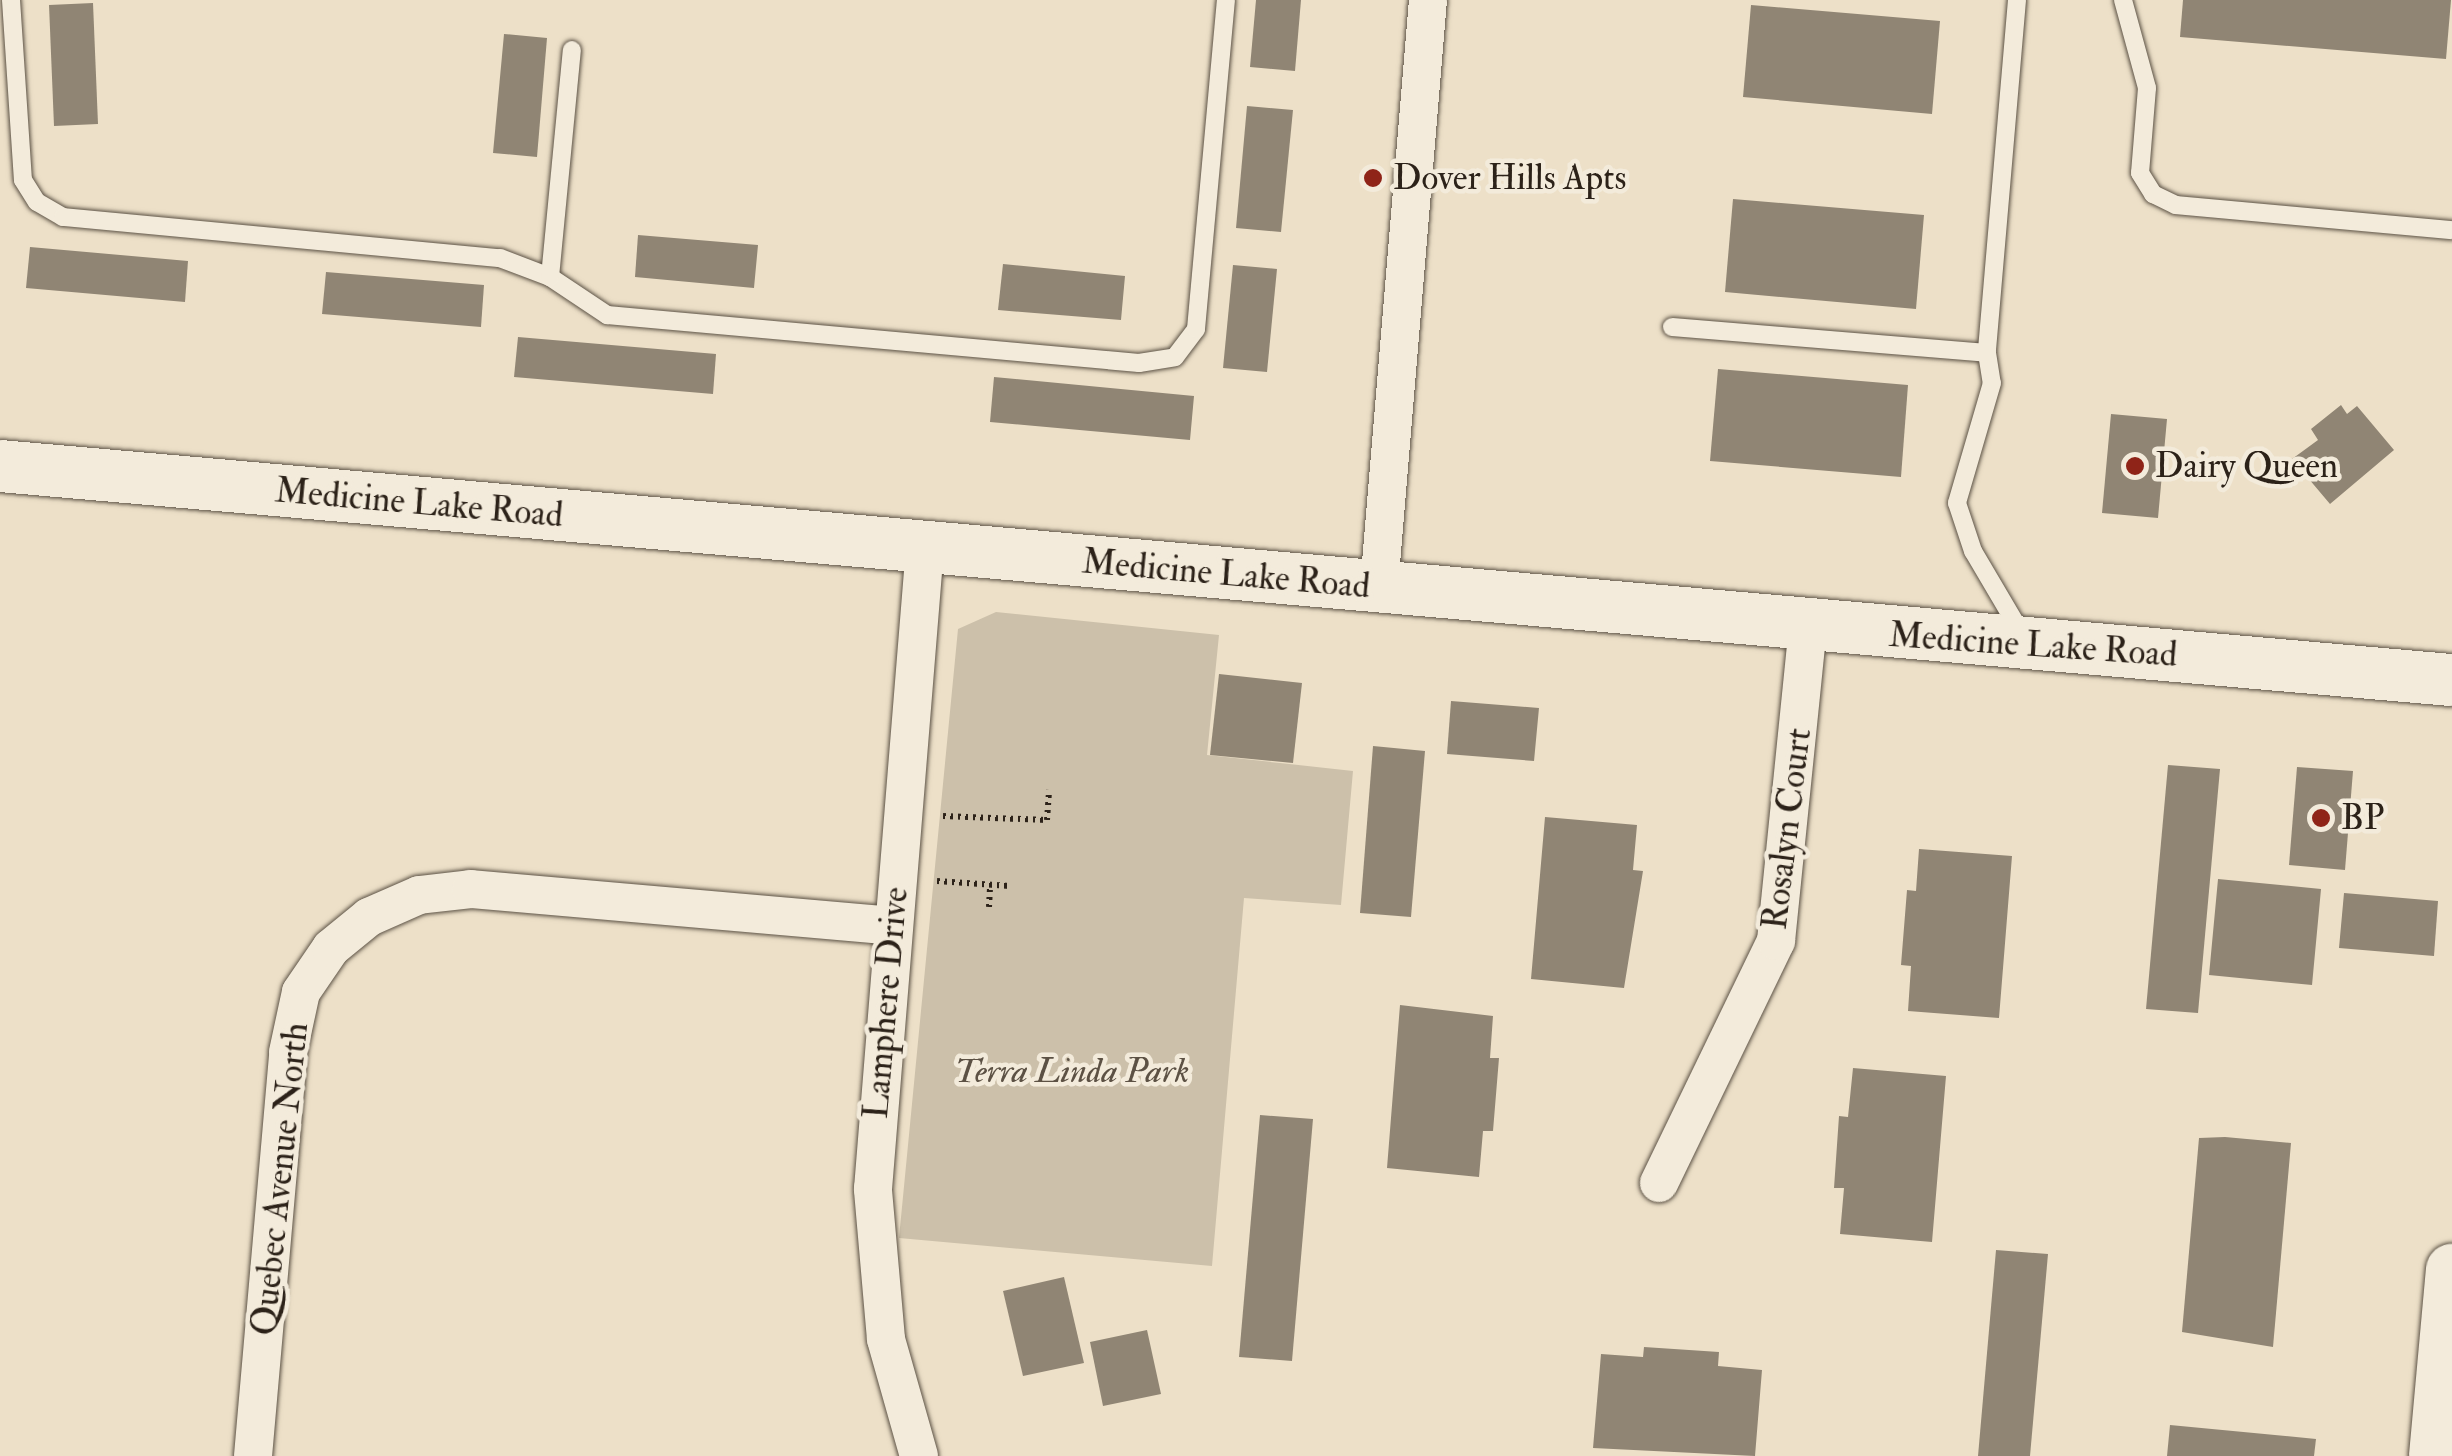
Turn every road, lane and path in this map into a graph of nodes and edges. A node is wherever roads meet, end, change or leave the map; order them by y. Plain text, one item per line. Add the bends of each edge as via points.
1 (11, 0) edge
2 (1226, 0) edge
3 (1428, 0) edge
4 (2017, 0) edge
5 (2124, 0) edge
6 (572, 50) dead end
7 (2452, 230) edge
8 (550, 277) junction
9 (1672, 327) dead end
10 (1987, 353) junction
11 (0, 466) edge
12 (925, 547) junction
13 (1378, 587) junction
14 (1808, 628) junction
15 (2026, 643) junction
16 (2452, 680) edge
17 (1049, 790) dead end
18 (936, 832) dead end
19 (934, 864) dead end
20 (990, 884) junction
21 (1010, 886) dead end
22 (989, 906) dead end
23 (891, 926) junction
24 (1659, 1183) dead end
25 (2452, 1270) edge
26 (252, 1456) edge
27 (919, 1456) edge
28 (2435, 1456) edge

1 - 8 lane via 23,180 36,202 62,217 500,258
2 - 8 lane via 1196,329 1175,357 1139,363 607,315
3 - 13 street
4 - 10 lane
5 - 7 lane via 2147,88 2140,172 2153,194 2176,205
6 - 8 lane
9 - 10 lane
10 - 15 lane via 1992,383 1957,503 1973,551
11 - 12 street, Medicine Lake Road
12 - 13 street, Medicine Lake Road
12 - 23 street, Lamphere Drive
13 - 14 street, Medicine Lake Road
14 - 15 street, Medicine Lake Road
14 - 24 street, Rosalyn Court via 1776,941
15 - 16 street, Medicine Lake Road
17 - 18 path via 1047,820 938,816
19 - 20 path via 932,881
20 - 21 path
20 - 22 path
23 - 26 street, Quebec Avenue North via 471,889 419,895 369,916 331,948 301,992 288,1052
23 - 27 street, Lamphere Drive via 872,1189 886,1339
25 - 28 street

